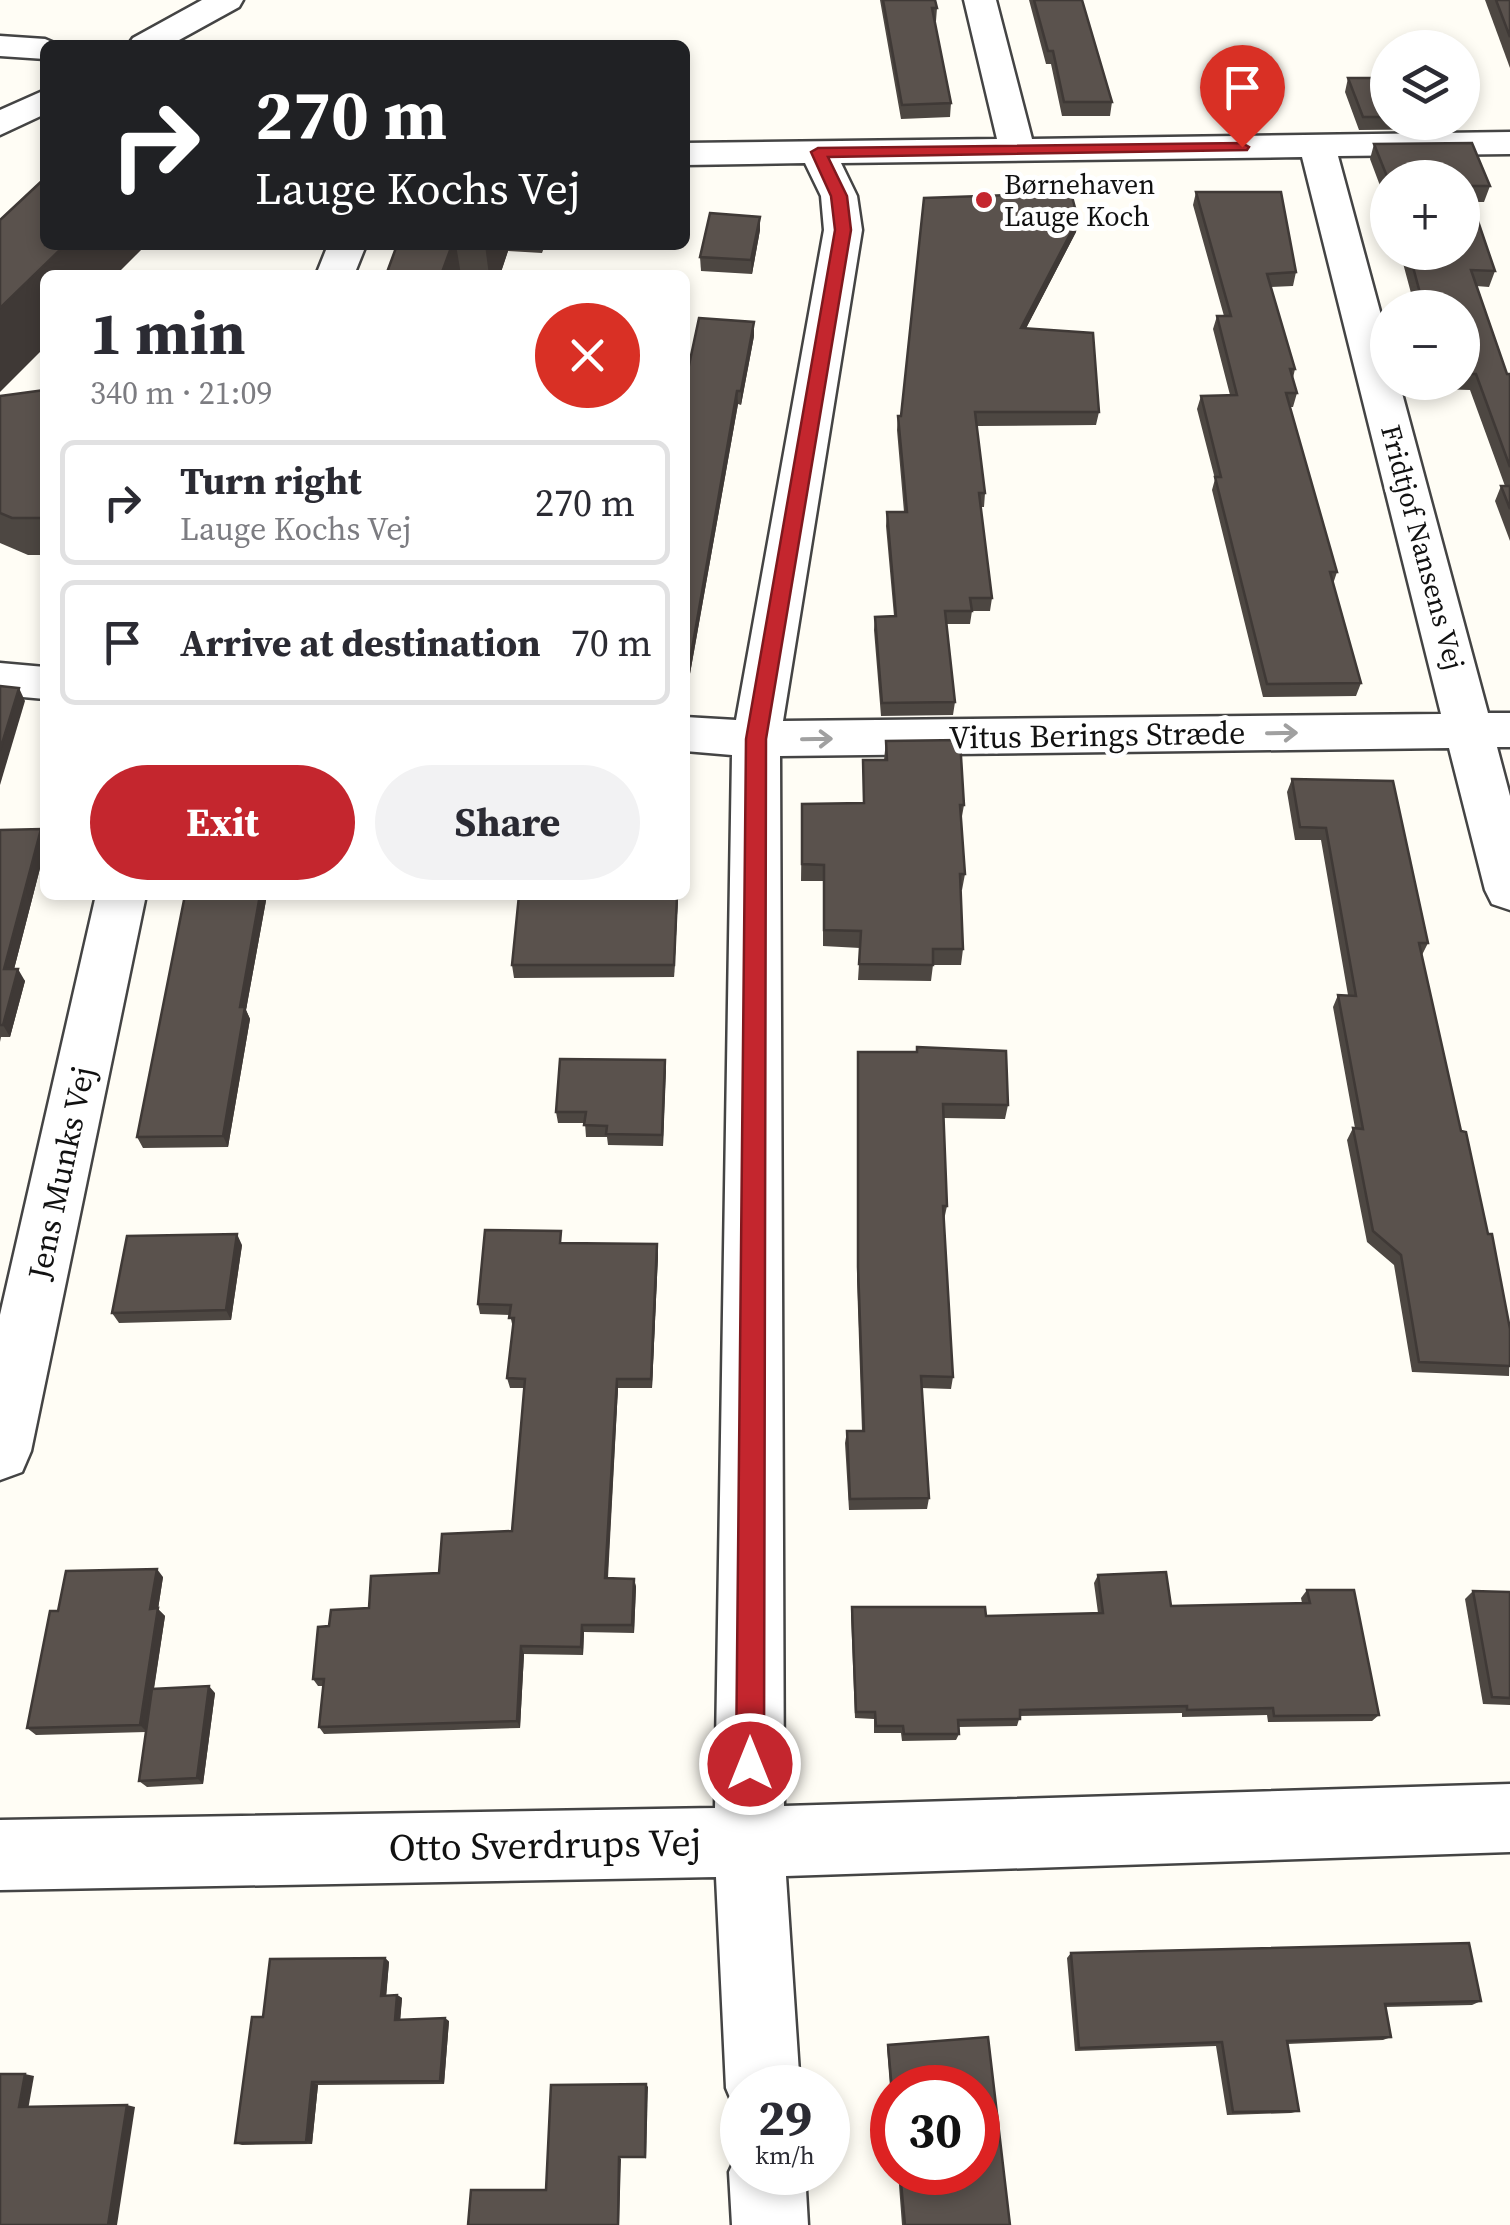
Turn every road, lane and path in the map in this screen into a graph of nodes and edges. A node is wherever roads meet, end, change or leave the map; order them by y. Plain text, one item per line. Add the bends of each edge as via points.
1 (226, 0) edge
2 (980, 0) edge
3 (154, 40) edge
4 (0, 46) edge
5 (40, 49) edge
6 (40, 103) edge
7 (0, 124) edge
8 (1510, 143) edge
9 (1317, 146) junction
10 (1017, 149) junction
11 (818, 152) junction
12 (690, 154) edge
13 (0, 679) edge
14 (40, 683) edge
15 (1491, 731) edge
16 (690, 734) edge
17 (756, 739) junction
18 (1510, 890) edge
19 (120, 900) edge
20 (0, 1451) edge
21 (1510, 1818) edge
22 (749, 1842) junction
23 (0, 1855) edge
24 (761, 2065) edge
25 (768, 2195) edge
26 (770, 2225) edge

1 - 3 street
2 - 10 street
4 - 5 street
6 - 7 street
8 - 9 street
9 - 10 street
9 - 15 street, Fridtjof Nansens Vej
10 - 11 street
11 - 12 street
11 - 17 street via 839,196 843,230
13 - 14 street
17 -> 15 street, Vitus Berings Stræde
15 - 18 street, Fridtjof Nansens Vej
16 - 17 street, Vitus Berings Stræde
17 - 22 street
19 - 20 street, Jens Munks Vej
21 - 22 street, Otto Sverdrups Vej
22 - 23 street, Otto Sverdrups Vej
22 - 24 street
25 - 26 street

